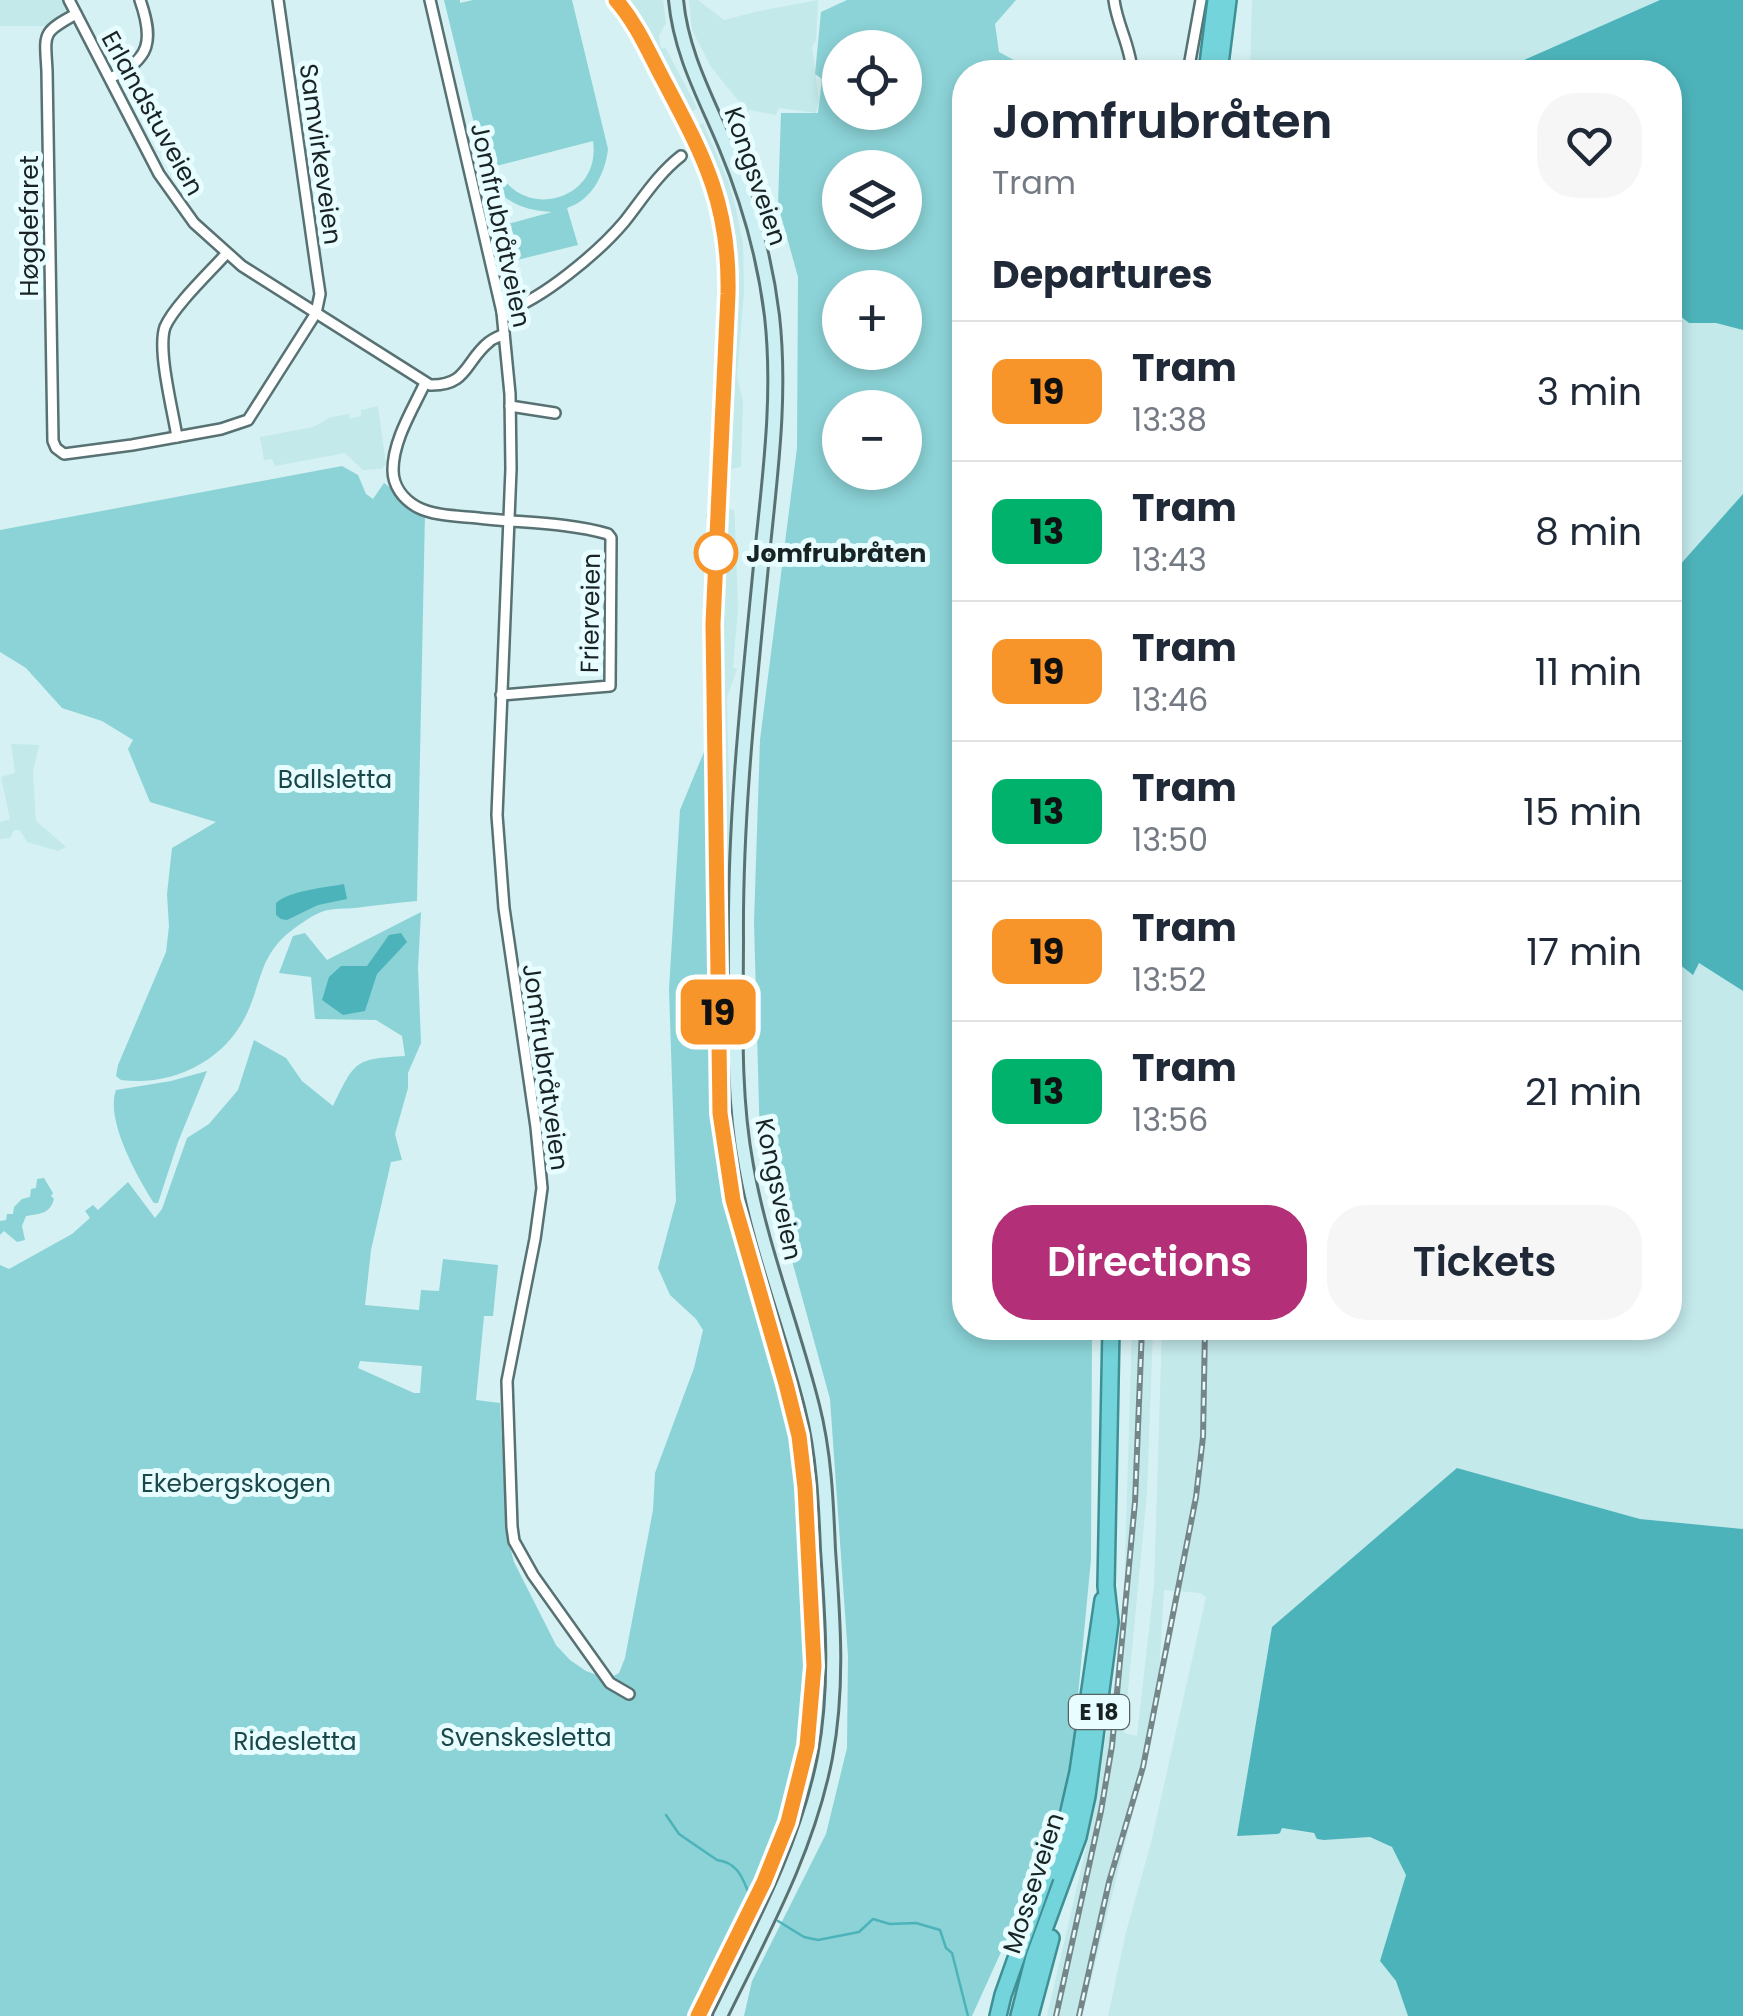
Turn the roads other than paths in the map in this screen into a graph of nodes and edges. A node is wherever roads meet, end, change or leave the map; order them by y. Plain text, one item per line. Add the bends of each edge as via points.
1 (69, 0) edge
2 (140, 0) edge
3 (278, 0) edge
4 (430, 0) edge
5 (676, 0) edge
6 (1114, 0) edge
7 (1200, 0) edge
8 (1216, 0) edge
9 (1228, 0) edge
10 (76, 14) junction
11 (1130, 60) edge
12 (1190, 60) edge
13 (1208, 60) edge
14 (1220, 60) edge
15 (110, 78) junction
16 (680, 156) dead end
17 (226, 254) junction
18 (502, 312) junction
19 (316, 313) junction
20 (504, 334) junction
21 (425, 383) junction
22 (510, 406) junction
23 (555, 413) dead end
24 (177, 437) junction
25 (508, 521) junction
26 (501, 694) junction
27 (1110, 1340) edge
28 (629, 1694) dead end
29 (1071, 1836) junction
30 (720, 2016) edge
31 (998, 2016) edge
32 (1011, 2016) edge
33 (1019, 2016) edge
34 (1030, 2016) edge

1 - 10 street, Erlandstuveien
2 - 15 street via 146,48 135,64
3 - 19 street, Samvirkeveien via 318,274
4 - 18 street, Jomfrubråtveien
5 - 30 main road, Kongsveien via 687,55 755,229 773,328 774,420 736,887 739,1117 749,1183 820,1446 834,1655 826,1752 806,1830
6 - 11 street
7 - 12 street
8 - 13 highway
9 - 14 highway
10 - 15 street, Erlandstuveien
10 - 24 street, Høgdefaret via 45,40 52,441 64,454 80,454
15 - 17 street, Erlandstuveien via 169,190
16 - 18 street via 596,250 520,308
17 - 19 street, Erlandstuveien
17 - 24 street via 164,330
18 - 20 street, Jomfrubråtveien
19 - 21 street, Erlandstuveien
19 - 24 street via 248,420
20 - 21 street via 489,341 454,380
20 - 22 street, Jomfrubråtveien
21 - 25 street via 396,452 396,486 425,510
22 - 23 street
22 - 25 street, Jomfrubråtveien
25 - 26 street, Jomfrubråtveien
25 - 26 street, Frierveien via 611,538 610,686
26 - 28 street, Jomfrubråtveien via 501,883 542,1188 507,1381 512,1526 533,1575 610,1683
27 - 29 highway, Mosseveien / E 18 via 1106,1586
29 - 31 highway, E 18 via 1049,1865
29 - 32 highway, Mosseveien / E 18
29 - 33 highway, Mosseveien / E 18
29 - 34 highway, E 18 via 1071,1877

